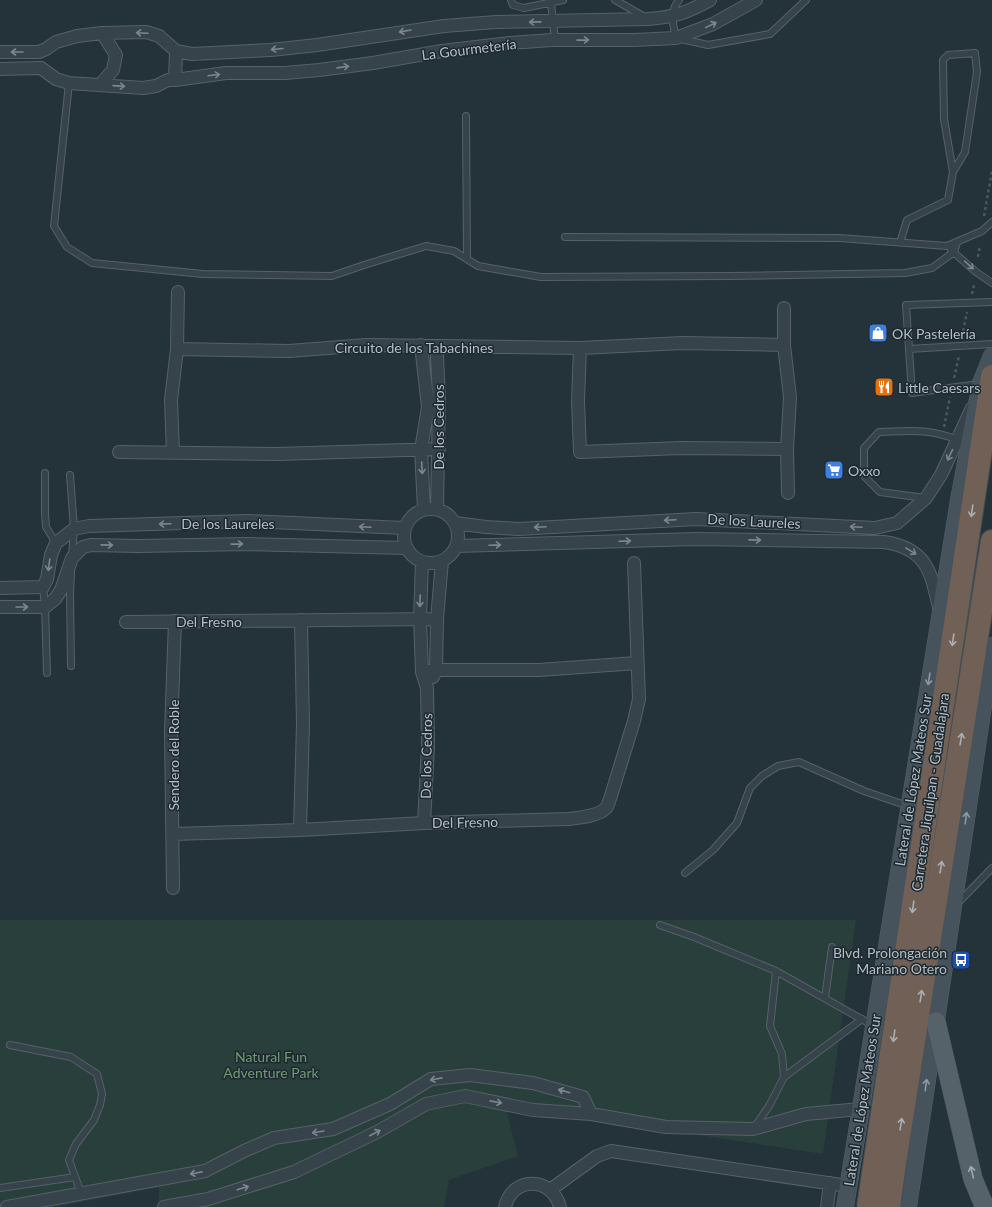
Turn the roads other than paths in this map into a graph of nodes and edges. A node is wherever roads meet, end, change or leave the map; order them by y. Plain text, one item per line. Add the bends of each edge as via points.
1 (511, 0) edge
2 (563, 0) edge
3 (615, 0) edge
4 (678, 0) edge
5 (710, 0) edge
6 (756, 0) edge
7 (806, 0) edge
8 (551, 2) junction
9 (672, 17) junction
10 (648, 19) junction
11 (552, 22) junction
12 (102, 33) junction
13 (676, 38) junction
14 (555, 40) junction
15 (176, 50) junction
16 (0, 52) edge
17 (0, 69) edge
18 (175, 80) junction
19 (70, 83) junction
20 (100, 85) junction
21 (466, 116) dead end
22 (953, 172) junction
23 (992, 222) edge
24 (565, 238) dead end
25 (900, 243) junction
26 (957, 243) junction
27 (947, 246) junction
28 (954, 252) junction
29 (467, 259) junction
30 (992, 283) edge
31 (178, 292) dead end
32 (992, 302) edge
33 (784, 308) dead end
34 (992, 344) edge
35 (784, 345) junction
36 (421, 346) junction
37 (439, 346) junction
38 (580, 348) junction
39 (909, 348) junction
40 (177, 349) junction
41 (992, 356) edge
42 (984, 384) edge
43 (963, 442) junction
44 (439, 449) junction
45 (787, 449) junction
46 (421, 450) junction
47 (119, 452) dead end
48 (173, 453) junction
49 (45, 473) dead end
50 (70, 475) dead end
51 (788, 493) dead end
52 (926, 498) junction
53 (424, 509) junction
54 (437, 509) junction
55 (696, 519) junction
56 (455, 523) junction
57 (800, 524) junction
58 (883, 526) junction
59 (404, 528) junction
60 (74, 529) junction
61 (696, 539) junction
62 (799, 541) junction
63 (992, 541) edge
64 (884, 542) junction
65 (56, 543) junction
66 (456, 546) junction
67 (406, 548) junction
68 (72, 558) junction
69 (442, 561) junction
70 (422, 562) junction
71 (634, 563) dead end
72 (43, 587) junction
73 (0, 588) edge
74 (0, 607) edge
75 (45, 607) junction
76 (940, 613) junction
77 (420, 619) junction
78 (437, 619) junction
79 (301, 620) junction
80 (126, 622) dead end
81 (175, 622) junction
82 (992, 646) edge
83 (637, 664) junction
84 (71, 666) dead end
85 (436, 670) junction
86 (422, 672) junction
87 (47, 673) dead end
88 (426, 688) junction
89 (909, 806) junction
90 (424, 823) junction
91 (300, 830) junction
92 (173, 834) junction
93 (992, 868) edge
94 (685, 873) dead end
95 (173, 888) dead end
96 (953, 908) junction
97 (660, 925) dead end
98 (832, 947) dead end
99 (776, 971) junction
100 (825, 998) junction
101 (868, 1022) junction
102 (936, 1022) junction
103 (10, 1045) dead end
104 (784, 1077) junction
105 (860, 1109) junction
106 (591, 1114) junction
107 (753, 1129) junction
108 (855, 1143) junction
109 (918, 1146) junction
110 (885, 1161) junction
111 (75, 1177) junction
112 (830, 1182) junction
113 (848, 1186) junction
114 (0, 1188) edge
115 (550, 1190) junction
116 (81, 1193) junction
117 (7, 1207) edge
118 (164, 1207) edge
119 (505, 1207) edge
120 (560, 1207) edge
121 (827, 1207) edge
122 (845, 1207) edge
123 (868, 1207) edge
124 (889, 1207) edge
125 (908, 1207) edge
126 (987, 1207) edge

1 - 8 lane via 513,5 524,8
2 - 8 lane
3 - 10 lane
4 - 9 lane
5 - 9 street, La Gourmetería
13 -> 6 street, La Gourmetería via 713,24
7 - 13 lane via 770,34 708,44
8 - 11 lane
9 - 10 street, La Gourmetería
9 - 13 lane
10 - 11 street, La Gourmetería
11 - 14 lane
11 -> 15 street, La Gourmetería via 496,22 444,26 271,50 192,54
15 -> 12 street via 159,36 146,32
12 -> 16 street via 56,42 39,52
12 - 20 street via 116,55 113,70
14 -> 13 street, La Gourmetería
18 -> 14 street, La Gourmetería via 226,73 319,70 455,49
15 - 18 street
17 - 19 street, La Gourmetería via 41,68 56,79
20 -> 18 street, La Gourmetería via 143,88
19 - 20 street, La Gourmetería
19 - 29 lane via 54,226 67,247 92,263 202,274 332,276 426,246 454,251
21 - 29 lane
22 - 22 lane via 944,119 943,60 948,55 975,53 977,72 965,152
22 - 25 lane via 948,200 907,220
23 - 26 lane via 982,231
24 - 25 lane via 839,238
25 - 27 lane
26 - 27 lane
26 - 28 lane
27 - 28 lane
28 - 29 lane via 932,268 905,273 746,276 541,277 478,266
28 -> 30 lane
31 - 40 street
32 - 39 lane via 906,305
33 - 35 street
34 - 39 lane
35 - 38 street, Circuito de los Tabachines via 683,343
35 - 45 street via 790,397
36 - 37 street, Circuito de los Tabachines
36 - 40 street, Circuito de los Tabachines via 366,344 288,351
36 - 46 street, De los Cedros via 428,407
37 - 38 street, Circuito de los Tabachines
37 - 44 street, De los Cedros
38 - 45 street via 580,452 681,448
39 - 42 lane via 912,393
40 - 48 street via 171,400
41 - 42 street, Lateral de López Mateos Sur
42 - 43 street, Lateral de López Mateos Sur
42 -> 110 highway, Carretera Jiquilpan - Guadalajara
43 -> 52 street, De los Laureles
43 - 52 lane via 923,430 879,432 864,448 864,476 880,492
43 - 76 street, Lateral de López Mateos Sur
44 - 46 street
44 - 54 street, De los Cedros
45 - 51 street
46 - 48 street via 277,454
46 -> 53 street, De los Cedros
47 - 48 street
49 - 65 lane via 46,527
50 - 60 lane
52 - 58 street, De los Laureles via 897,523
53 - 54 street
53 - 59 street via 414,514
54 - 56 street via 447,514
55 -> 56 street, De los Laureles via 518,529
55 - 57 street, De los Laureles
55 - 61 street
56 - 66 street via 458,533
58 -> 57 street, De los Laureles via 875,528
57 - 62 street
58 - 64 street
59 -> 60 street, De los Laureles via 247,521
59 - 67 street
60 - 65 street
60 - 68 lane
61 -> 62 street, De los Laureles
66 -> 61 street, De los Laureles
62 - 64 street, De los Laureles
110 -> 63 highway, Carretera Jiquilpan - Guadalajara
64 -> 76 street, De los Laureles via 904,547 916,554 926,565 932,578
65 -> 72 street
66 - 69 street
68 -> 67 street, De los Laureles via 83,547 91,545 248,544
67 - 70 street via 412,556
68 - 75 street via 61,590
68 - 84 lane
69 - 70 street
69 - 78 street
70 -> 77 street, De los Cedros
71 - 83 street, Del Fresno
72 - 73 street
72 - 75 lane
74 -> 75 street
75 - 87 lane
76 -> 89 street, Lateral de López Mateos Sur
77 - 78 street, Del Fresno
77 - 79 street, Del Fresno
77 - 86 street, De los Cedros
78 - 85 street
79 - 81 street, Del Fresno
79 - 91 street via 303,724
80 - 81 street, Del Fresno
81 - 92 street, Sendero del Roble via 171,731
96 -> 82 street
83 - 85 street via 539,670
83 - 90 street, Del Fresno via 639,699 606,808 597,813 568,819
85 - 86 street
85 - 88 street
86 - 88 street, De los Cedros
88 - 90 street, De los Cedros via 428,746
89 - 94 lane via 864,791 799,762 778,766 762,776 750,788 737,824 713,850
89 - 101 street, Lateral de López Mateos Sur
90 - 91 street, Del Fresno
91 - 92 street, Del Fresno
92 - 95 street, Sendero del Roble
93 - 96 lane
96 - 102 street
97 - 99 lane
98 - 100 lane
99 - 100 lane
99 - 104 lane via 770,1026 782,1054
100 - 101 lane
101 - 104 lane
101 - 105 street, Lateral de López Mateos Sur
109 -> 102 street
126 -> 102 main road via 973,1180
103 - 111 lane via 71,1057 97,1074 102,1094 100,1105 94,1120 76,1144 69,1160
104 - 107 lane
105 - 107 street via 806,1114
105 - 108 street, Lateral de López Mateos Sur
106 - 107 street via 666,1127
106 -> 116 street via 583,1097 533,1083 470,1075 431,1079 390,1104 333,1129 274,1138 205,1171
118 -> 106 street via 208,1199 294,1172 377,1132 426,1104 466,1096 533,1110
108 - 109 street via 855,1153 862,1166 874,1176 884,1178 895,1177 904,1172 911,1165
108 - 113 street, Lateral de López Mateos Sur
109 - 125 street
110 - 123 highway, Carretera Jiquilpan - Guadalajara, bridge
110 - 124 highway, Carretera Jiquilpan - Guadalajara, bridge
111 - 114 lane
111 - 116 lane
112 - 113 street
112 - 115 street via 612,1150 597,1156
112 - 121 street
113 - 122 street, Lateral de López Mateos Sur
115 - 119 street via 535,1184 520,1186 508,1197
115 - 120 street
116 - 117 street

